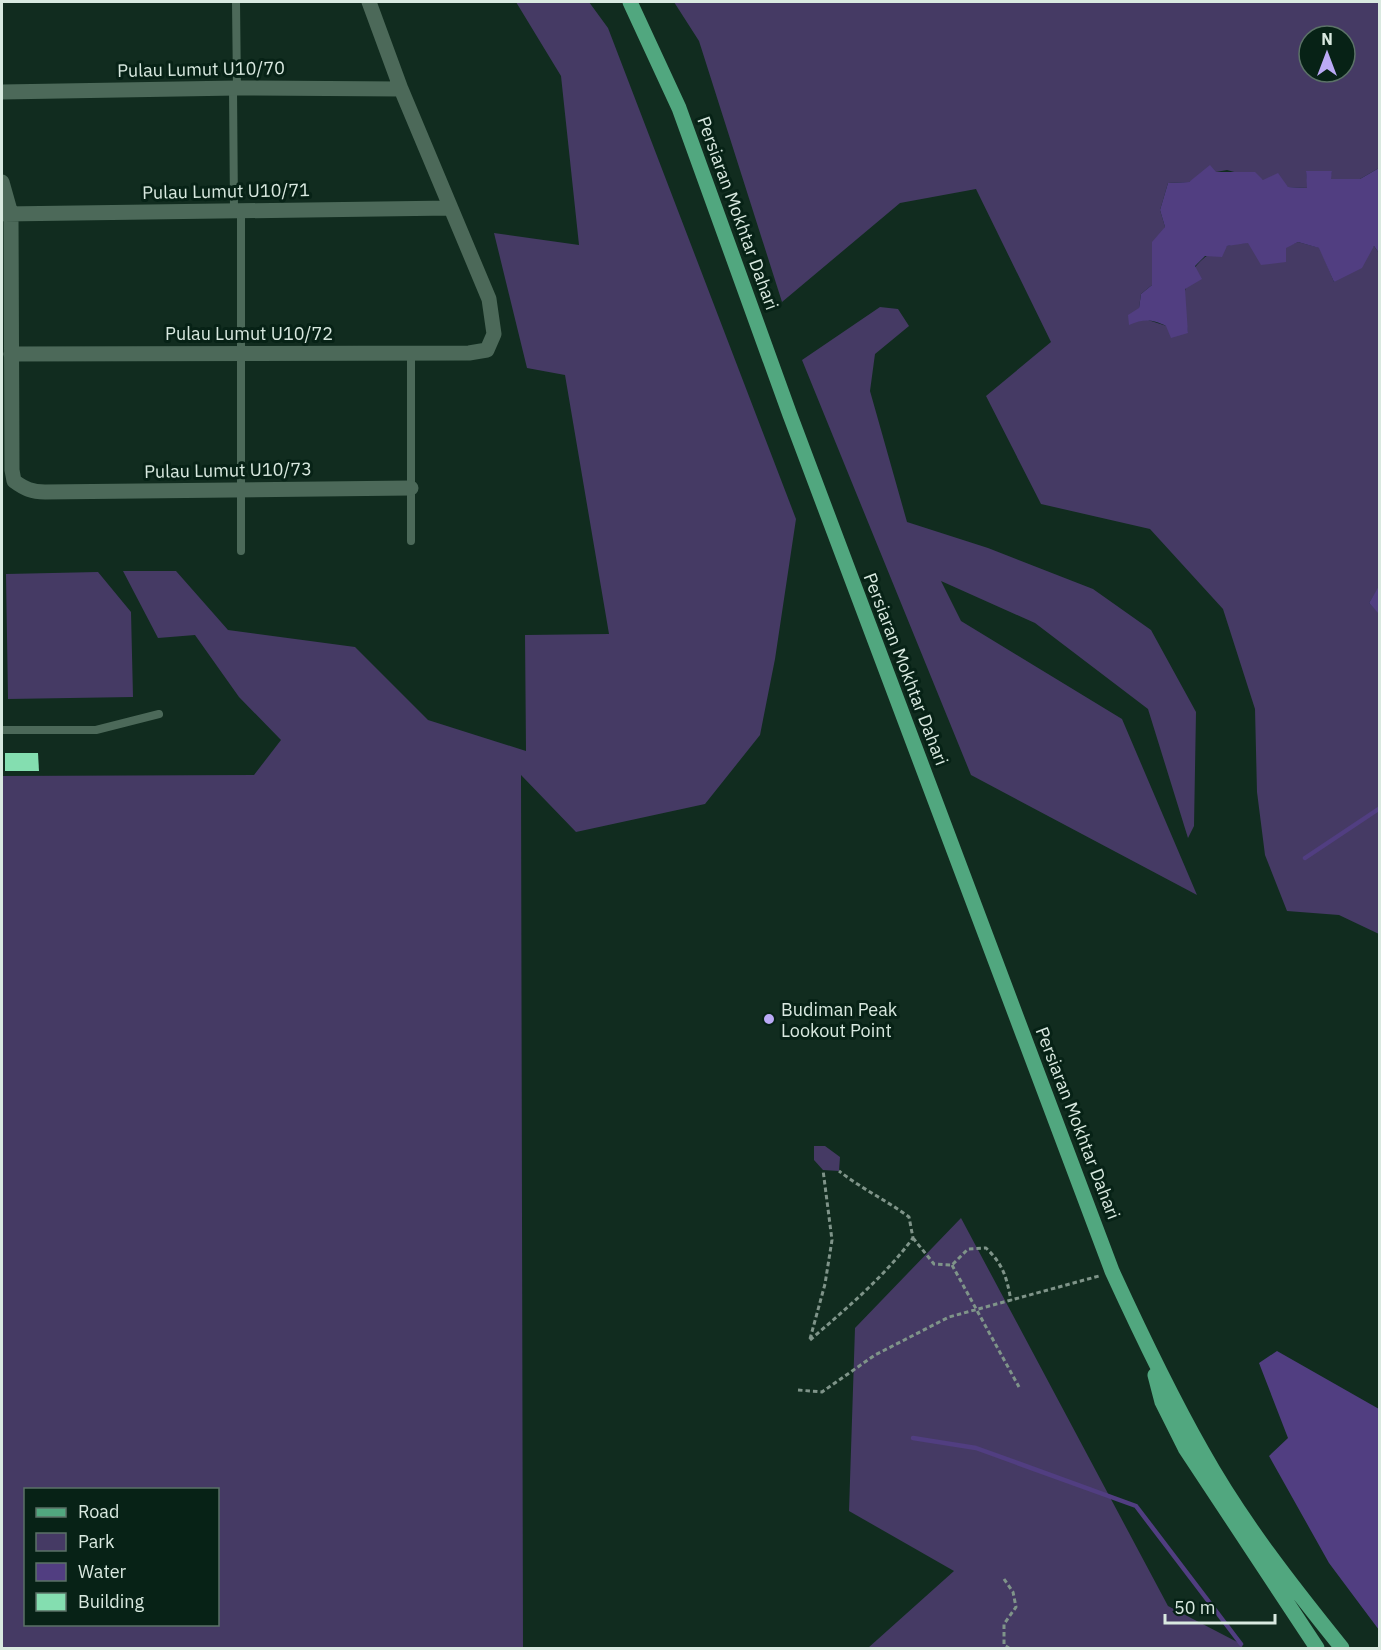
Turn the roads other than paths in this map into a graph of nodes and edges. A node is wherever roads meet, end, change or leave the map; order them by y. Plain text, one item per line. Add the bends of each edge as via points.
1 (236, 2) edge
2 (369, 2) edge
3 (630, 2) edge
4 (235, 88) junction
5 (401, 88) junction
6 (2, 92) edge
7 (2, 182) edge
8 (451, 208) junction
9 (238, 211) junction
10 (6, 214) edge
11 (241, 352) junction
12 (411, 352) junction
13 (11, 354) junction
14 (411, 488) junction
15 (241, 489) junction
16 (411, 541) dead end
17 (241, 551) dead end
18 (159, 714) dead end
19 (2, 730) edge
20 (1148, 1349) junction
21 (1317, 1648) edge
22 (1342, 1648) edge

1 - 4 lane
2 - 5 street
3 - 20 main road, Persiaran Mokhtar Dahari via 679,108 790,415 1113,1271
4 - 5 street, Pulau Lumut U10/70
4 - 6 street, Pulau Lumut U10/70
4 - 9 lane
5 - 8 street
7 - 10 street
8 - 9 street, Pulau Lumut U10/71
8 - 12 street, Pulau Lumut U10/72 via 489,298 494,333 487,350
9 - 10 street, Pulau Lumut U10/71
9 - 11 lane
10 - 13 street
11 - 12 street, Pulau Lumut U10/72
11 - 13 street, Pulau Lumut U10/72
11 - 15 lane
12 - 14 lane
13 - 15 street, Pulau Lumut U10/73 via 14,481 32,492
14 - 15 street, Pulau Lumut U10/73
14 - 16 lane
15 - 17 lane
18 - 19 lane via 96,730
20 - 21 main road, Persiaran Mokhtar Dahari via 1162,1402 1185,1448
20 - 22 main road, Persiaran Mokhtar Dahari via 1202,1452 1251,1528

